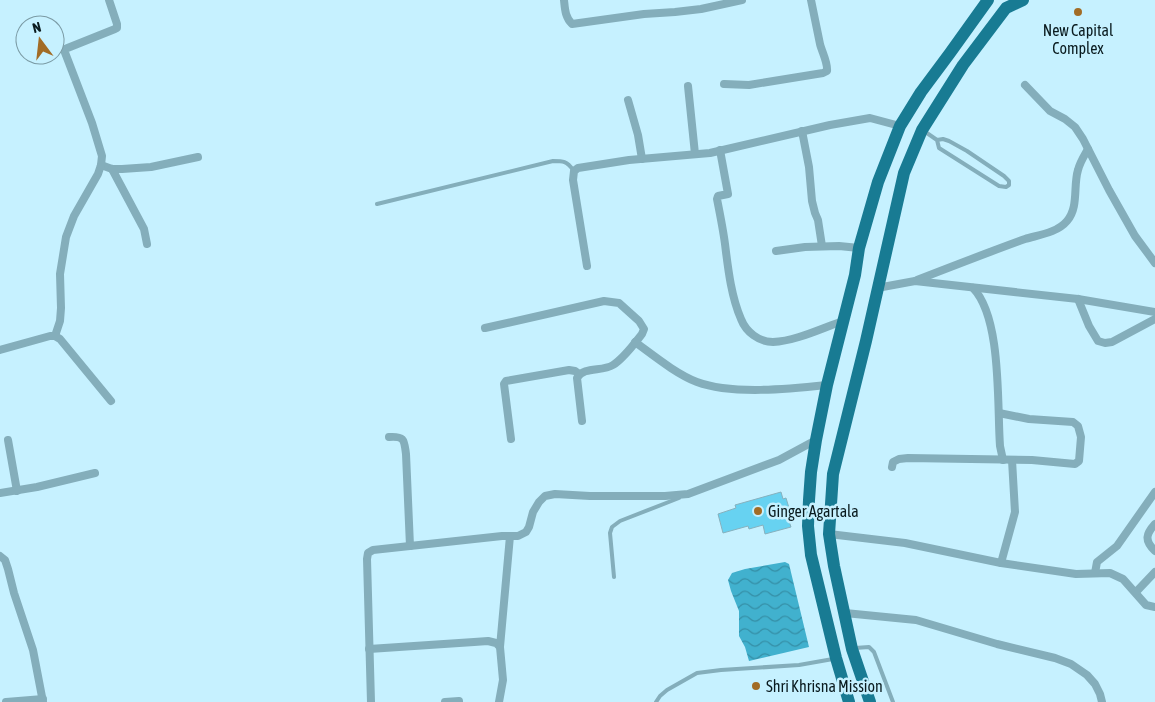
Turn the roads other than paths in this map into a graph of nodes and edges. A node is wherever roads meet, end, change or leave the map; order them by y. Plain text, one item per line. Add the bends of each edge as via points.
1 (109, 0) edge
2 (564, 0) edge
3 (736, 0) edge
4 (812, 0) edge
5 (988, 0) edge
6 (1023, 0) edge
7 (724, 84) dead end
8 (1025, 85) dead end
9 (688, 86) dead end
10 (628, 100) dead end
11 (900, 126) junction
12 (922, 130) junction
13 (802, 131) junction
14 (937, 140) junction
15 (1088, 149) junction
16 (720, 150) junction
17 (695, 154) junction
18 (198, 157) dead end
19 (642, 159) junction
20 (102, 165) junction
21 (112, 169) junction
22 (574, 171) junction
23 (377, 204) dead end
24 (147, 244) dead end
25 (822, 246) junction
26 (859, 248) junction
27 (776, 251) dead end
28 (1155, 263) edge
29 (587, 266) dead end
30 (915, 281) junction
31 (877, 288) junction
32 (973, 288) junction
33 (1078, 299) junction
34 (1155, 312) edge
35 (1155, 319) edge
36 (843, 321) junction
37 (485, 328) dead end
38 (55, 336) junction
39 (635, 342) junction
40 (0, 350) edge
41 (580, 374) junction
42 (827, 385) junction
43 (110, 402) dead end
44 (998, 413) junction
45 (582, 421) dead end
46 (389, 437) dead end
47 (511, 439) dead end
48 (8, 440) dead end
49 (816, 440) junction
50 (1003, 460) junction
51 (1012, 460) junction
52 (892, 467) dead end
53 (95, 473) dead end
54 (17, 491) junction
55 (1155, 492) edge
56 (0, 493) edge
57 (688, 494) junction
58 (1155, 524) edge
59 (830, 534) junction
60 (510, 536) junction
61 (410, 546) junction
62 (1155, 551) edge
63 (0, 556) edge
64 (1001, 563) junction
65 (1155, 572) edge
66 (1095, 573) junction
67 (614, 576) dead end
68 (1136, 592) junction
69 (1155, 607) edge
70 (845, 613) junction
71 (500, 647) junction
72 (369, 649) junction
73 (852, 649) junction
74 (836, 658) junction
75 (43, 701) edge
76 (459, 701) edge
77 (6, 702) edge
78 (371, 702) edge
79 (445, 702) edge
80 (500, 702) edge
81 (656, 702) edge
82 (849, 702) edge
83 (870, 702) edge
84 (893, 702) edge
85 (1102, 702) edge

1 - 20 street via 117,28 64,50 95,131
2 - 3 street via 565,11 572,24 701,9
4 - 7 street via 827,71 750,85
5 - 11 main road
6 - 12 main road via 1006,8 963,65
8 - 15 street via 1044,105 1075,127
9 - 17 street
10 - 19 street
11 - 13 street via 870,118
11 - 26 main road via 878,182
12 - 14 lane
12 - 31 main road via 904,173
13 - 16 street
13 - 25 street
14 - 14 lane via 949,141 967,151 1004,176 1010,185 1000,186 939,148
15 - 28 street via 1135,236
15 - 30 street via 1077,170 1072,212 1060,228
16 - 17 street
16 - 36 street via 728,194 717,199 728,268 741,320 748,330 759,339 772,342
17 - 19 street
18 - 21 street via 151,167
19 - 22 street
20 - 21 street
20 - 38 street via 66,237 60,274 60,321
21 - 24 street via 144,229
22 - 23 lane via 562,161 553,161
22 - 29 street
25 - 26 street
25 - 27 street
26 - 36 main road
30 - 31 street
30 - 32 street
31 - 59 main road via 833,474
32 - 33 street
32 - 44 street via 993,336
33 - 34 street
33 - 35 street via 1098,341 1105,343 1122,338
36 - 42 main road
37 - 39 street via 604,301 619,303 642,324 642,334
38 - 40 street
38 - 43 street
39 - 41 street via 612,366
39 - 42 street via 696,382 715,387 775,390
41 - 45 street via 577,378
41 - 47 street via 569,370 506,381
42 - 49 main road
44 - 50 street
44 - 51 street via 1073,422 1080,430 1077,464
46 - 61 street via 397,436 404,442
48 - 54 street
49 - 57 street via 779,460
49 - 74 main road via 808,526 811,555
50 - 51 street
50 - 52 street via 898,459
51 - 64 street via 1015,512
53 - 54 street
54 - 56 street
55 - 66 street via 1117,546 1097,562
57 - 60 street via 545,496 533,512 526,532
57 - 67 lane via 612,527
58 - 62 street via 1147,539
59 - 64 street via 905,543
59 - 70 main road
60 - 61 street
60 - 71 street
61 - 72 street via 373,550 368,554
63 - 75 street via 5,560 33,650
64 - 66 street via 1076,574
65 - 68 street
66 - 68 street via 1110,573 1123,579
68 - 69 street via 1146,605
70 - 73 main road
70 - 85 street via 916,620 1056,658 1087,675 1095,684
71 - 72 street via 488,641
71 - 80 street via 503,680
72 - 78 street
73 - 83 main road
73 - 84 lane via 869,647 874,652
74 - 81 lane via 799,665 697,673 667,690
74 - 82 main road
75 - 77 street
76 - 79 street

